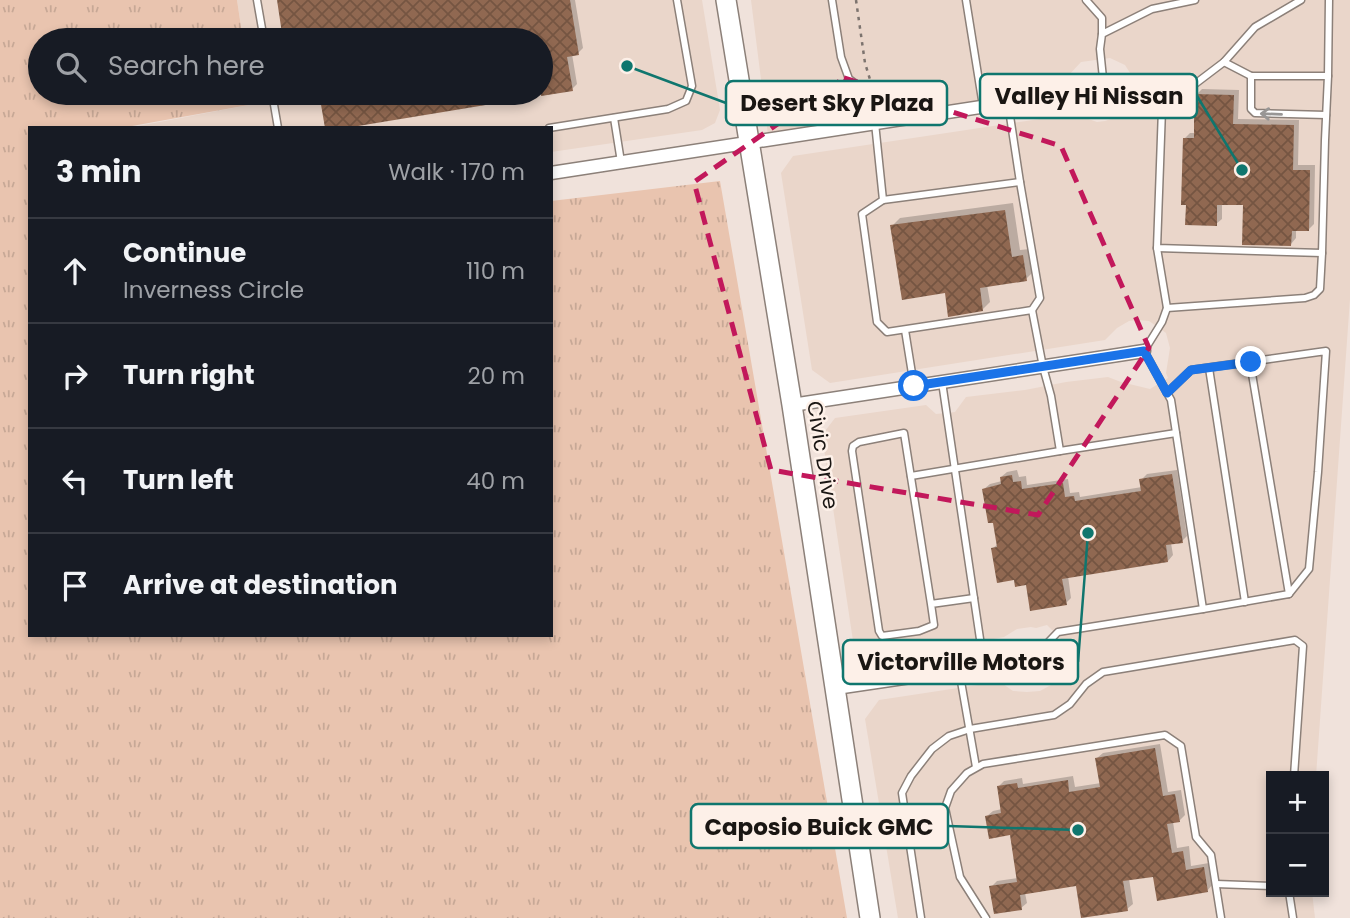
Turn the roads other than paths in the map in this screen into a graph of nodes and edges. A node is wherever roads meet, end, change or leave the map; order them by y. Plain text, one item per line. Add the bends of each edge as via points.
1 (257, 0) edge
2 (677, 0) edge
3 (726, 0) edge
4 (832, 0) edge
5 (966, 0) edge
6 (1086, 0) edge
7 (1162, 0) edge
8 (1195, 0) edge
9 (1301, 0) edge
10 (1329, 0) edge
11 (1152, 9) junction
12 (262, 28) edge
13 (1102, 34) junction
14 (1224, 62) junction
15 (1251, 76) junction
16 (1328, 76) junction
17 (849, 79) junction
18 (1104, 88) junction
19 (1009, 103) junction
20 (274, 105) edge
21 (983, 106) junction
22 (1162, 109) junction
23 (1326, 115) junction
24 (614, 118) junction
25 (871, 124) junction
26 (278, 126) edge
27 (849, 127) junction
28 (553, 128) edge
29 (749, 142) junction
30 (621, 162) junction
31 (553, 173) edge
32 (1020, 181) junction
33 (883, 201) junction
34 (1157, 248) junction
35 (1322, 253) junction
36 (1167, 308) junction
37 (1032, 310) junction
38 (905, 330) junction
39 (1144, 351) junction
40 (1251, 362) junction
41 (1043, 367) junction
42 (1209, 368) junction
43 (942, 382) junction
44 (914, 386) junction
45 (1167, 393) junction
46 (792, 405) junction
47 (1176, 433) junction
48 (1060, 450) junction
49 (955, 467) junction
50 (911, 476) junction
51 (1289, 594) junction
52 (974, 598) junction
53 (1245, 602) junction
54 (932, 604) junction
55 (1203, 609) junction
56 (1031, 659) joint
57 (984, 666) junction
58 (959, 670) junction
59 (836, 688) junction
60 (970, 729) junction
61 (976, 767) junction
62 (1294, 771) edge
63 (1216, 884) junction
64 (1266, 886) edge
65 (1290, 897) edge
66 (870, 918) edge
67 (921, 918) edge
68 (986, 918) edge
69 (1221, 918) edge
70 (1293, 918) edge

1 - 12 lane
2 - 24 lane via 692,86 686,101 668,109
3 - 29 street, Civic Drive
4 - 17 lane
5 - 21 lane
6 - 13 lane via 1102,18
7 - 11 lane
8 - 11 lane
9 - 14 lane via 1255,27
10 - 16 lane
11 - 13 lane
13 - 18 lane
14 - 15 lane
14 - 22 lane
15 - 16 lane
23 -> 15 lane via 1255,113 1251,109
16 - 23 lane
17 - 25 lane via 860,87
17 - 27 lane via 843,89
18 - 19 street
18 - 22 lane via 1135,104
19 - 21 street
19 - 32 lane
20 - 26 lane
21 - 25 street
22 - 34 lane
23 - 35 lane
24 - 28 lane
24 - 30 lane
25 - 27 street
25 - 33 lane
27 - 29 street
29 - 30 street
29 - 46 street, Civic Drive
30 - 31 street
32 - 33 lane
32 - 37 lane via 1040,299
33 - 38 lane via 862,214 877,322 887,332
34 - 35 lane
34 - 36 lane
35 - 36 lane via 1321,289 1306,298
36 - 39 lane
37 - 38 lane
37 - 41 lane
38 - 44 lane
39 - 41 street
39 - 45 lane
40 - 42 lane
40 - 51 lane
40 - 51 lane via 1326,351 1309,569
41 - 43 street
41 - 48 lane
42 - 45 lane via 1191,370
42 - 53 lane
43 - 44 street
43 - 49 lane
44 - 46 street
45 - 47 lane
46 - 59 street, Civic Drive
47 - 48 lane
47 - 55 lane
48 - 49 lane
49 - 50 lane
49 - 52 lane
50 - 54 lane
50 - 54 lane via 904,433 853,446 879,631 882,636 934,625
51 - 53 lane
52 - 54 lane
52 - 57 lane
53 - 55 lane
55 - 56 lane via 1058,632
56 - 57 street
57 - 58 street
58 - 59 street
58 - 60 lane
59 - 66 street, Civic Drive
60 - 61 lane
60 - 62 lane via 1054,715 1102,672 1295,640 1303,646
60 - 67 lane via 949,736 932,749 902,793
61 - 63 lane via 1165,736 1181,746 1196,836 1211,855
61 - 68 lane via 950,791 945,808 960,877
63 - 64 lane
63 - 69 lane
65 - 70 lane

